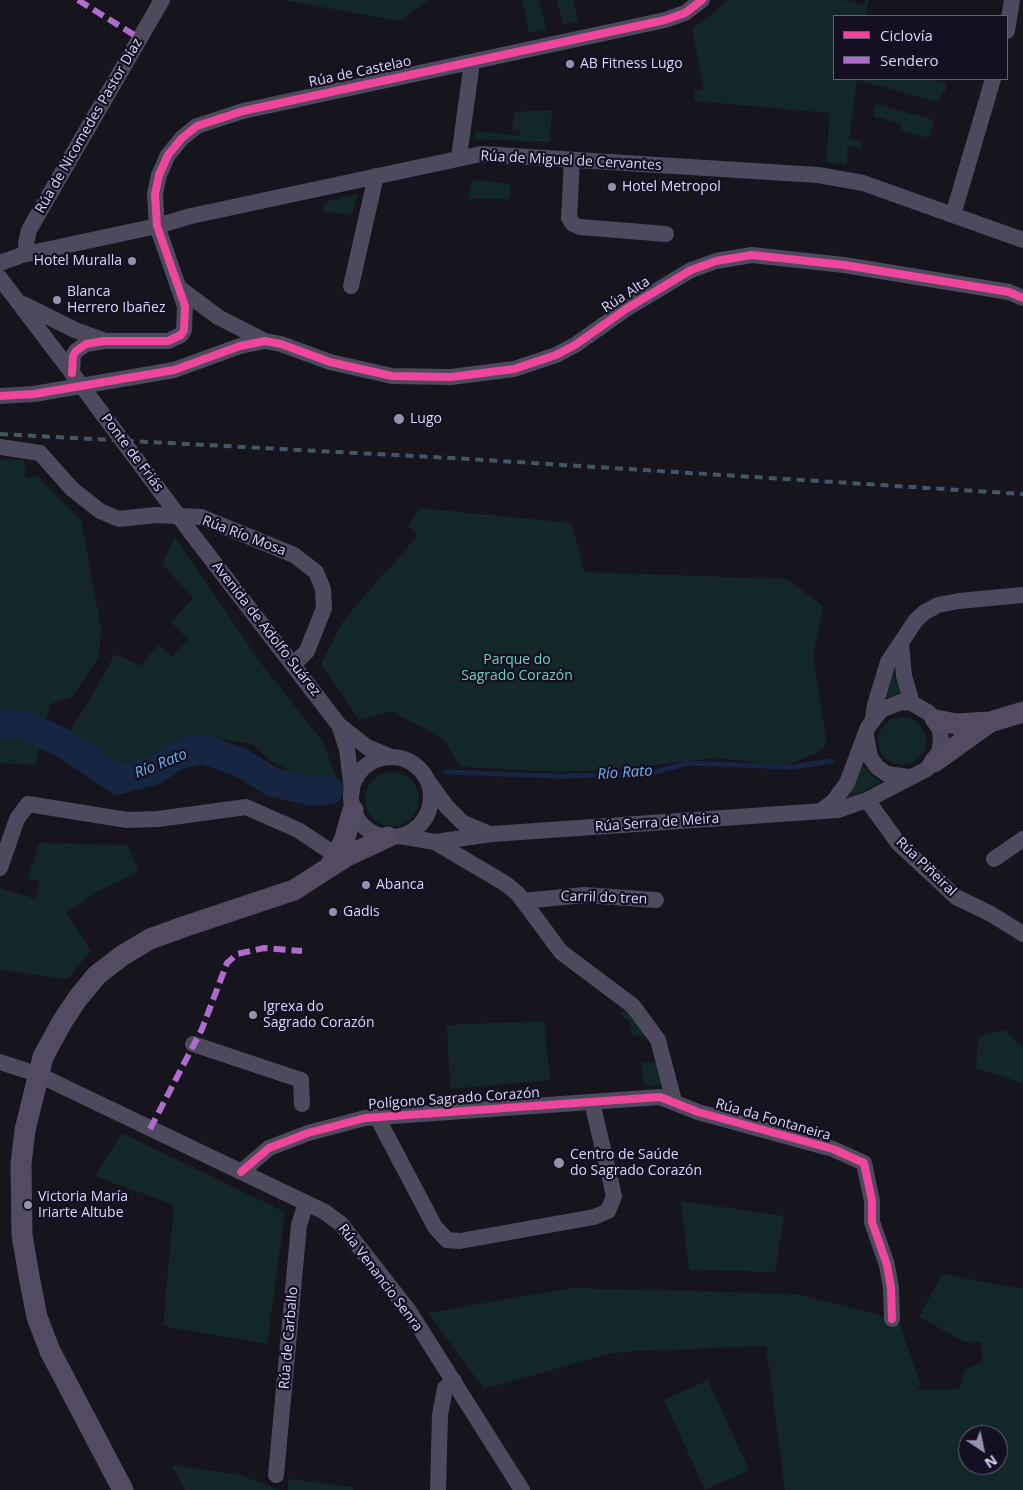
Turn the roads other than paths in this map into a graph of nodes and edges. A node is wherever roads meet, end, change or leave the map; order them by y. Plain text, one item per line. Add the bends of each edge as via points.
1 (702, 0) edge
2 (1012, 0) edge
3 (157, 2) edge
4 (1008, 25) edge
5 (472, 62) junction
6 (993, 80) edge
7 (459, 157) junction
8 (572, 160) junction
9 (376, 176) junction
10 (953, 215) junction
11 (157, 226) junction
12 (666, 234) dead end
13 (1023, 240) edge
14 (32, 253) junction
15 (0, 263) edge
16 (0, 278) edge
17 (351, 286) dead end
18 (178, 287) junction
19 (1018, 293) edge
20 (21, 303) junction
21 (104, 341) junction
22 (265, 341) junction
23 (72, 373) junction
24 (0, 396) edge
25 (0, 447) edge
26 (192, 534) joint
27 (1023, 595) edge
28 (901, 643) junction
29 (293, 665) junction
30 (912, 703) junction
31 (1023, 712) edge
32 (873, 718) junction
33 (936, 720) junction
34 (990, 722) junction
35 (339, 724) junction
36 (866, 736) junction
37 (391, 757) junction
38 (934, 762) junction
39 (910, 778) junction
40 (428, 782) junction
41 (352, 800) junction
42 (867, 800) junction
43 (822, 810) junction
44 (492, 834) junction
45 (394, 837) junction
46 (1023, 838) edge
47 (435, 842) junction
48 (994, 859) dead end
49 (331, 863) junction
50 (0, 868) edge
51 (656, 900) dead end
52 (523, 901) junction
53 (1023, 934) edge
54 (193, 1044) dead end
55 (0, 1062) edge
56 (38, 1074) junction
57 (674, 1101) junction
58 (592, 1102) junction
59 (302, 1104) dead end
60 (377, 1117) junction
61 (241, 1172) junction
62 (306, 1203) junction
63 (892, 1319) dead end
64 (454, 1381) junction
65 (276, 1475) dead end
66 (123, 1490) edge
67 (438, 1490) edge
68 (522, 1490) edge

1 - 5 street, Rúa de Castelao via 665,20
2 - 4 street
3 - 14 street, Rúa de Nicomedes Pastor Díaz via 28,230 26,243
5 - 7 street
5 - 11 street, Rúa de Castelao via 243,111 197,126 174,147 162,167 155,194
6 - 10 street
7 - 8 street, Rúa de Miguel de Cervantes via 481,154
7 - 9 street, Rúa de Miguel de Cervantes
8 - 10 street, Rúa de Miguel de Cervantes via 818,175 863,184
8 - 12 street via 569,218 573,224
9 - 11 street, Rúa de Miguel de Cervantes
9 - 17 street
10 - 13 street, Rúa de Miguel de Cervantes
11 - 14 street, Rúa de Miguel de Cervantes
11 - 18 street, Rúa de Castelao
14 - 15 street, Rúa de Miguel de Cervantes
16 - 20 street, Ponte de Friás
18 - 21 street, Rúa de Castelao via 186,316 181,335 158,342
18 - 22 street via 218,317
19 - 22 street, Rúa Alta via 844,265 752,255 716,261 691,270 626,308 575,345 546,359 497,372 427,378 392,376 330,362
20 - 21 street
20 - 23 street, Ponte de Friás
21 - 23 street via 86,344 76,351 71,360
22 - 24 street via 240,346 174,370 34,394
23 - 26 street, Ponte de Friás, bridge
25 - 29 street, Rúa Río Mosa via 40,453 72,489 100,511 119,519 155,515 201,517 294,555 316,572 323,589 324,608 307,651
26 - 29 street, Avenida de Adolfo Suárez
27 - 28 street via 938,605 916,620
28 - 30 street via 904,676
28 - 32 street via 888,662
29 - 35 street, Avenida de Adolfo Suárez
30 - 32 street via 890,705
30 - 33 street, Rúa Serra de Meira
31 - 34 main road, Rúa Serra de Meira
32 - 36 street
33 - 34 main road, Rúa Serra de Meira via 956,724
33 - 38 street via 941,741
34 - 38 main road, Rúa Serra de Meira
35 - 37 street, Avenida de Adolfo Suárez via 367,747
35 - 41 street, Avenida de Adolfo Suárez via 347,749
36 - 39 street via 870,757 877,767 886,774
36 - 43 street via 847,783 833,802
37 - 40 street via 414,764
37 - 41 street via 370,763 361,770
38 - 39 street, Rúa Serra de Meira
39 - 42 street, Rúa Serra de Meira
40 - 44 street, Rúa Serra de Meira via 463,823
40 - 45 street via 432,796 427,816 420,825
41 - 45 street via 366,829
41 - 49 main road, Avenida de Adolfo Suárez via 348,829
42 - 43 street, Rúa Serra de Meira via 838,810
42 - 53 street, Rúa Piñeiral via 899,844 956,897
43 - 44 street, Rúa Serra de Meira
44 - 47 street, Rúa Serra de Meira
45 - 47 street, Rúa Serra de Meira
45 - 49 main road
46 - 48 street
47 - 52 street via 506,884
49 - 50 street via 298,830 246,807 127,820 28,804 17,819
49 - 56 main road via 294,890 186,926 123,955 97,975 78,998 50,1042
51 - 52 street, Carril do tren via 584,895
52 - 57 street via 561,952 634,1006 652,1029 666,1064
54 - 59 street via 301,1080
55 - 56 street, Rúa Venancio Senra
56 - 61 street, Rúa Venancio Senra
56 - 66 main road via 21,1164 22,1235 29,1276 50,1351
57 - 58 street, Rúa da Fontaneira via 660,1096
57 - 63 street, Rúa da Fontaneira via 698,1112 832,1149 864,1163 872,1201 872,1222 887,1265
58 - 60 street, Polígono Sagrado Corazón
58 - 60 street, Polígono Sagrado Corazón via 614,1196 608,1210 594,1217 460,1242 447,1240 435,1227
60 - 61 street, Polígono Sagrado Corazón via 300,1136 269,1148
61 - 62 street, Rúa Venancio Senra
62 - 64 street, Rúa Venancio Senra via 341,1224 409,1311
62 - 65 street, Rúa de Carballo via 299,1225
64 - 67 street via 444,1388 440,1415
64 - 68 street, Rúa Venancio Senra

